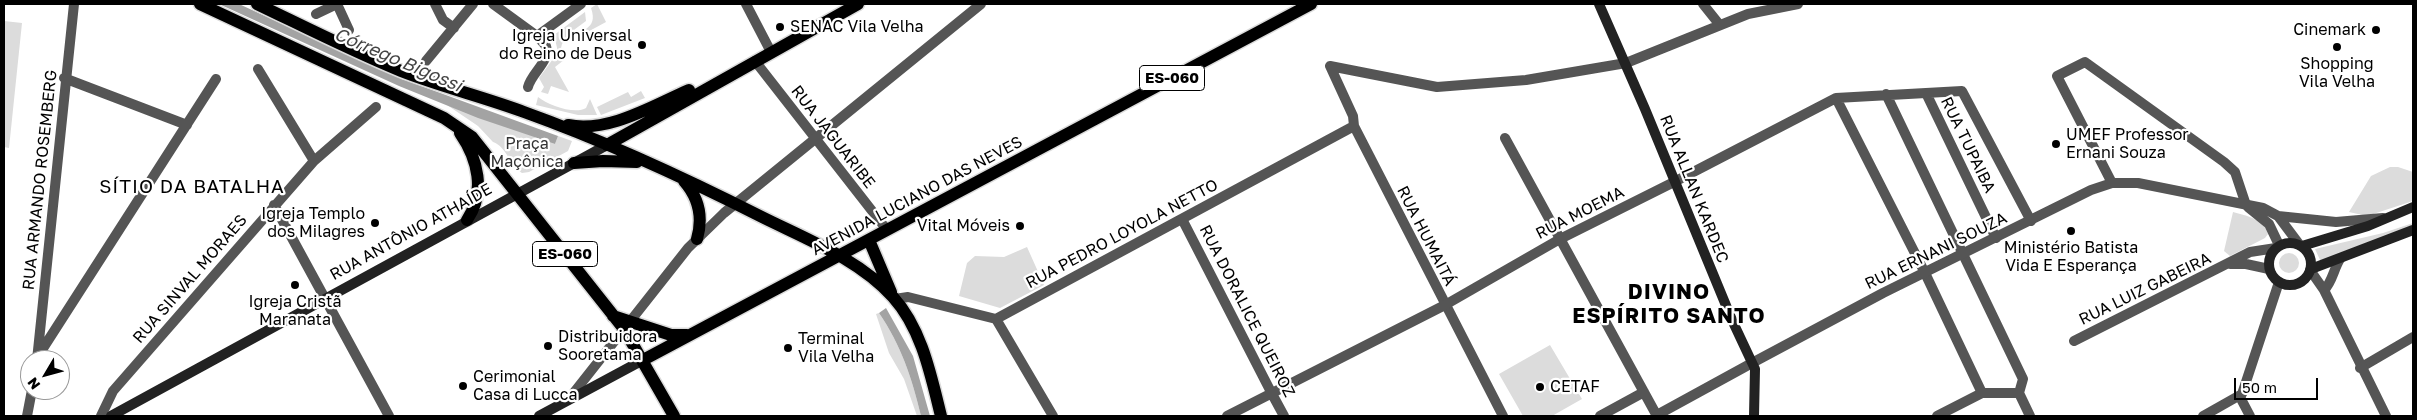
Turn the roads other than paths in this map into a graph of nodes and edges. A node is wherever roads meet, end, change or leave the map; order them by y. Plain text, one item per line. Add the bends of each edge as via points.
1 (74, 4) edge
2 (200, 4) edge
3 (257, 4) edge
4 (337, 4) edge
5 (435, 4) edge
6 (473, 4) edge
7 (493, 4) edge
8 (581, 4) edge
9 (746, 4) edge
10 (858, 4) edge
11 (981, 4) edge
12 (1311, 4) edge
13 (1599, 4) edge
14 (1703, 4) edge
15 (1798, 4) edge
16 (316, 14) dead end
17 (1720, 24) junction
18 (454, 28) junction
19 (348, 30) dead end
20 (537, 36) junction
21 (771, 52) junction
22 (426, 61) dead end
23 (755, 61) junction
24 (1626, 63) junction
25 (258, 69) dead end
26 (735, 71) junction
27 (64, 78) junction
28 (216, 79) dead end
29 (528, 87) dead end
30 (1926, 93) junction
31 (1886, 94) junction
32 (1836, 98) junction
33 (376, 107) dead end
34 (444, 118) junction
35 (550, 122) junction
36 (187, 125) junction
37 (1354, 126) junction
38 (815, 138) junction
39 (1505, 138) dead end
40 (607, 145) junction
41 (314, 162) junction
42 (574, 163) junction
43 (646, 163) junction
44 (682, 179) junction
45 (1674, 182) junction
46 (2112, 182) junction
47 (516, 193) junction
48 (734, 203) junction
49 (2246, 205) junction
50 (274, 206) junction
51 (2413, 207) edge
52 (2278, 216) junction
53 (2387, 218) junction
54 (1182, 219) junction
55 (467, 220) junction
56 (2031, 220) junction
57 (888, 230) junction
58 (2413, 230) edge
59 (1996, 238) junction
60 (697, 239) junction
61 (1560, 239) junction
62 (870, 240) junction
63 (2300, 245) junction
64 (2277, 246) junction
65 (1965, 254) junction
66 (840, 256) junction
67 (2340, 259) junction
68 (2229, 264) junction
69 (2269, 269) junction
70 (2310, 270) junction
71 (1925, 273) junction
72 (2279, 282) junction
73 (2324, 290) junction
74 (325, 298) junction
75 (894, 298) junction
76 (1444, 305) junction
77 (996, 319) junction
78 (627, 325) junction
79 (692, 334) junction
80 (2413, 337) edge
81 (2074, 341) dead end
82 (39, 350) edge
83 (43, 350) edge
84 (644, 360) junction
85 (1752, 363) junction
86 (2360, 368) junction
87 (1272, 392) junction
88 (1644, 392) junction
89 (1982, 393) junction
90 (2019, 393) junction
91 (2240, 397) junction
92 (30, 400) edge
93 (568, 401) junction
94 (26, 416) edge
95 (101, 416) edge
96 (111, 416) edge
97 (389, 416) edge
98 (539, 416) edge
99 (674, 416) edge
100 (941, 416) edge
101 (1053, 416) edge
102 (1227, 416) edge
103 (1284, 416) edge
104 (1503, 416) edge
105 (1600, 416) edge
106 (1657, 416) edge
107 (1754, 416) edge
108 (1937, 416) edge
109 (2030, 416) edge
110 (2203, 416) edge
111 (2250, 416) edge
112 (2386, 416) edge

1 - 27 street, RUA ARMANDO ROSEMBERG
2 - 34 main road, ES-060
3 - 35 main road via 402,71
4 - 16 street
4 - 19 street
5 - 18 street via 443,20
6 - 18 street
7 - 20 street
8 - 20 street
9 - 21 street
10 - 21 main road, RUA ANTÔNIO ATHAÍDE
11 - 38 street
12 - 57 main road, AVENIDA LUCIANO DAS NEVES / ES-060
13 - 24 main road, RUA ALLAN KARDEC
14 - 17 street
15 - 17 street via 1748,14
17 - 24 street
18 - 22 street
20 - 29 street via 548,51
21 - 23 main road, RUA ANTÔNIO ATHAÍDE
23 - 26 main road, RUA ANTÔNIO ATHAÍDE
23 - 38 street, RUA JAGUARIBE
24 - 37 street, RUA HUMAITÁ via 1526,80 1437,87 1330,66 1353,116
24 - 45 main road, RUA ALLAN KARDEC
25 - 41 street
26 - 35 main road via 605,124 583,126
26 - 40 main road, RUA ANTÔNIO ATHAÍDE
27 - 36 street
27 - 82 street, RUA ARMANDO ROSEMBERG
28 - 36 street
30 - 31 street, RUA MOEMA
30 - 56 street, RUA MOEMA via 1962,91
30 - 59 street, RUA TUPAIBA
31 - 32 street, RUA MOEMA
31 - 65 street
32 - 45 street, RUA MOEMA
32 - 71 street
33 - 41 street, RUA SINVAL MORAES
34 - 47 main road, ES-060 via 480,145
34 - 55 main road via 466,142 477,171 477,198
35 - 40 main road
36 - 83 street
37 - 54 street, RUA PEDRO LOYOLA NETTO
37 - 76 street, RUA HUMAITÁ
38 - 48 street
38 - 57 street, RUA JAGUARIBE
39 - 61 street
40 - 42 main road, RUA ANTÔNIO ATHAÍDE
40 - 43 main road
41 - 50 street, RUA SINVAL MORAES
42 - 43 main road
42 - 47 main road, RUA ANTÔNIO ATHAÍDE
43 - 44 main road
44 - 48 main road
44 - 60 main road via 695,196 698,206
45 - 61 street, RUA MOEMA
45 - 85 main road, RUA ALLAN KARDEC
46 - 49 street, RUA ERNANI SOUZA via 2138,183
46 - 49 street via 2057,76 2084,62 2224,162 2234,172
46 - 56 street, RUA ERNANI SOUZA
47 - 55 main road, RUA ANTÔNIO ATHAÍDE
47 - 78 main road, ES-060 via 613,316
48 - 60 street
48 - 66 main road
49 - 52 street, RUA ERNANI SOUZA via 2263,208
49 - 64 street, RUA ERNANI SOUZA via 2270,224
50 - 74 street
50 - 95 street, RUA SINVAL MORAES via 113,391
51 - 53 main road
52 - 53 street via 2336,222
52 - 63 street
53 - 63 main road
54 - 77 street, RUA PEDRO LOYOLA NETTO
54 - 87 street, RUA DORALICE QUEIROZ
55 - 74 main road, RUA ANTÔNIO ATHAÍDE
56 - 59 street, RUA ERNANI SOUZA
57 - 62 main road, AVENIDA LUCIANO DAS NEVES / ES-060
58 - 67 main road
59 - 65 street, RUA ERNANI SOUZA
60 - 78 street
61 - 76 street, RUA MOEMA
61 - 88 street
62 - 66 main road, AVENIDA LUCIANO DAS NEVES / ES-060
62 - 75 main road
63 - 64 main road via 2286,242
63 - 70 main road via 2310,256
64 - 68 street, RUA LUIZ GABEIRA via 2250,252
64 - 69 main road via 2270,258
65 - 71 street, RUA ERNANI SOUZA
65 - 90 street via 2023,379
66 - 75 main road
66 - 79 main road, AVENIDA LUCIANO DAS NEVES / ES-060
67 - 70 main road
67 - 73 street
68 - 69 street, RUA LUIZ GABEIRA
68 - 81 street, RUA LUIZ GABEIRA
69 - 72 main road
70 - 72 main road via 2300,282 2291,285
70 - 73 street
71 - 85 street, RUA ERNANI SOUZA
71 - 89 street
72 - 91 street
73 - 86 street
74 - 96 main road, RUA ANTÔNIO ATHAÍDE
74 - 97 street
75 - 77 street via 908,297
75 - 100 main road via 910,322 923,353
76 - 87 street, RUA MOEMA
76 - 104 street, RUA HUMAITÁ
77 - 101 street
78 - 79 main road via 672,335
78 - 84 main road
78 - 93 street
79 - 84 main road, AVENIDA LUCIANO DAS NEVES
80 - 86 street
84 - 93 main road, AVENIDA LUCIANO DAS NEVES
84 - 99 main road
85 - 106 street, RUA ERNANI SOUZA
85 - 107 main road, RUA ALLAN KARDEC via 1755,369
86 - 112 street
87 - 102 street, RUA MOEMA
87 - 103 street, RUA DORALICE QUEIROZ
88 - 105 street
88 - 106 street
89 - 90 street
89 - 108 street
90 - 109 street
91 - 110 street
91 - 111 street
92 - 94 street
93 - 98 main road, AVENIDA LUCIANO DAS NEVES

